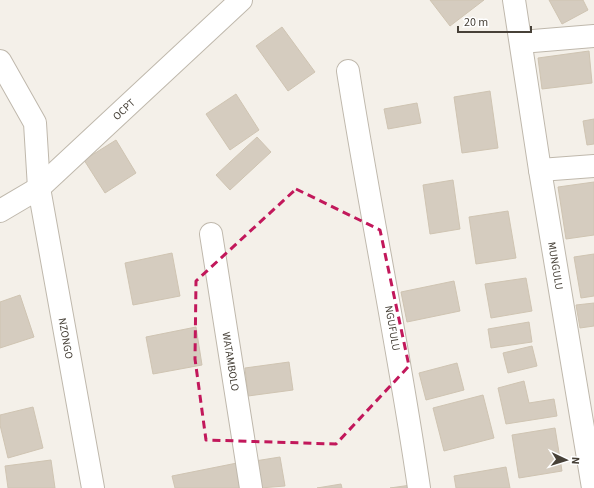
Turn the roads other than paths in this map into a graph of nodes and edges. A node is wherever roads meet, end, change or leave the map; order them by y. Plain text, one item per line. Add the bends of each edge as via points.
1 (241, 0) edge
2 (514, 0) edge
3 (594, 36) edge
4 (521, 42) junction
5 (0, 61) edge
6 (348, 71) dead end
7 (594, 166) edge
8 (540, 170) junction
9 (39, 188) junction
10 (0, 210) edge
11 (211, 234) dead end
12 (586, 390) edge
13 (93, 488) edge
14 (251, 488) edge
15 (419, 488) edge
16 (593, 488) edge

1 - 9 street, OCPT
2 - 4 street, MUNGULU
3 - 4 street
4 - 8 street, MUNGULU
5 - 9 street, NZONGO via 35,123
6 - 15 street, NGUFULU via 405,393
7 - 8 street
8 - 12 street, MUNGULU
9 - 10 street, OCPT
9 - 13 street, NZONGO
11 - 14 street, WATAMBOLO
12 - 16 street, MUNGULU

